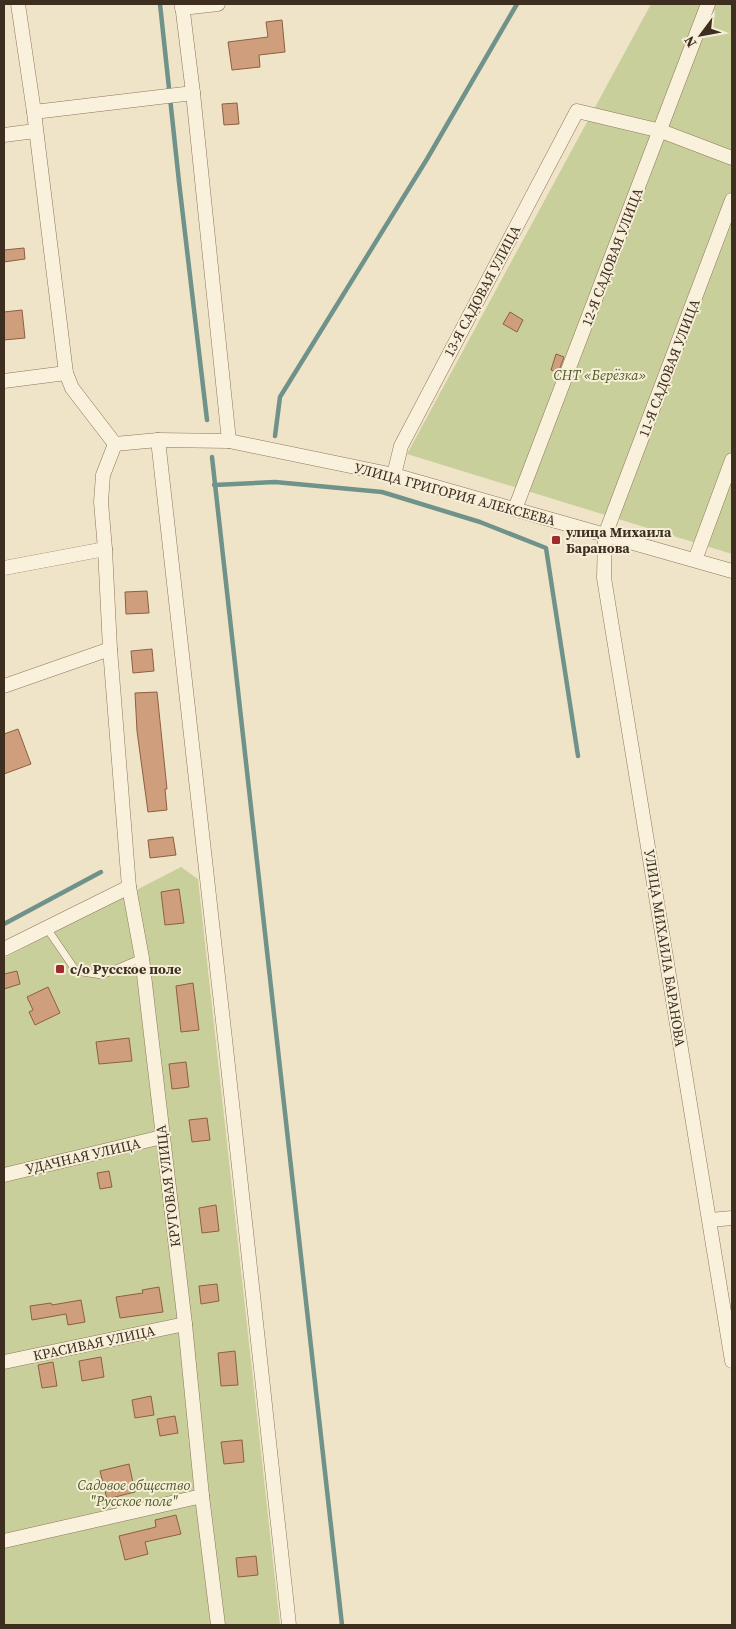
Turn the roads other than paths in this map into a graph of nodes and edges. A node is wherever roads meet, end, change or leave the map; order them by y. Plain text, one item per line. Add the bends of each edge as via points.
1 (18, 4) edge
2 (218, 4) edge
3 (708, 4) edge
4 (182, 6) edge
5 (193, 93) junction
6 (34, 112) junction
7 (35, 131) junction
8 (661, 131) junction
9 (4, 135) edge
10 (732, 158) edge
11 (732, 200) edge
12 (66, 373) junction
13 (4, 381) edge
14 (158, 440) junction
15 (229, 441) junction
16 (115, 444) junction
17 (732, 460) edge
18 (394, 475) junction
19 (515, 509) junction
20 (605, 535) junction
21 (105, 548) junction
22 (695, 560) junction
23 (4, 568) edge
24 (732, 571) edge
25 (110, 649) junction
26 (4, 686) edge
27 (129, 887) junction
28 (46, 928) junction
29 (4, 949) edge
30 (142, 958) junction
31 (162, 1138) junction
32 (4, 1175) edge
33 (732, 1218) edge
34 (710, 1220) junction
35 (185, 1324) junction
36 (732, 1361) edge
37 (4, 1362) edge
38 (202, 1496) junction
39 (4, 1541) edge
40 (218, 1625) edge
41 (288, 1625) edge

1 - 6 street
2 - 4 street
3 - 8 street, 12-Я САДОВАЯ УЛИЦА
4 - 5 street
5 - 6 street
5 - 15 street
6 - 7 street
7 - 9 street
7 - 12 street
8 - 10 street
8 - 18 street, 13-Я САДОВАЯ УЛИЦА via 577,111 401,446
8 - 19 street, 12-Я САДОВАЯ УЛИЦА
11 - 20 street, 11-Я САДОВАЯ УЛИЦА
12 - 13 street
12 - 16 street via 72,388
14 - 15 street, УЛИЦА ГРИГОРИЯ АЛЕКСЕЕВА
14 - 16 street, УЛИЦА ГРИГОРИЯ АЛЕКСЕЕВА
14 - 41 street
15 - 18 street, УЛИЦА ГРИГОРИЯ АЛЕКСЕЕВА
16 - 21 street, КРУГОВАЯ УЛИЦА via 103,476 100,502
17 - 22 street
18 - 19 street, УЛИЦА ГРИГОРИЯ АЛЕКСЕЕВА
19 - 20 street, УЛИЦА ГРИГОРИЯ АЛЕКСЕЕВА
20 - 22 street, УЛИЦА ГРИГОРИЯ АЛЕКСЕЕВА
20 - 34 street, УЛИЦА МИХАИЛА БАРАНОВА via 604,578
21 - 23 street
21 - 25 street, КРУГОВАЯ УЛИЦА
22 - 24 street, УЛИЦА ГРИГОРИЯ АЛЕКСЕЕВА
25 - 26 street
25 - 27 street, КРУГОВАЯ УЛИЦА
27 - 28 street
27 - 30 street, КРУГОВАЯ УЛИЦА
28 - 29 street
28 - 30 lane via 76,971 102,976
30 - 31 street, КРУГОВАЯ УЛИЦА
31 - 32 street, УДАЧНАЯ УЛИЦА
31 - 35 street, КРУГОВАЯ УЛИЦА
33 - 34 street
34 - 36 street, УЛИЦА МИХАИЛА БАРАНОВА
35 - 37 street, КРАСИВАЯ УЛИЦА
35 - 38 street, КРУГОВАЯ УЛИЦА
38 - 39 street
38 - 40 street, КРУГОВАЯ УЛИЦА

